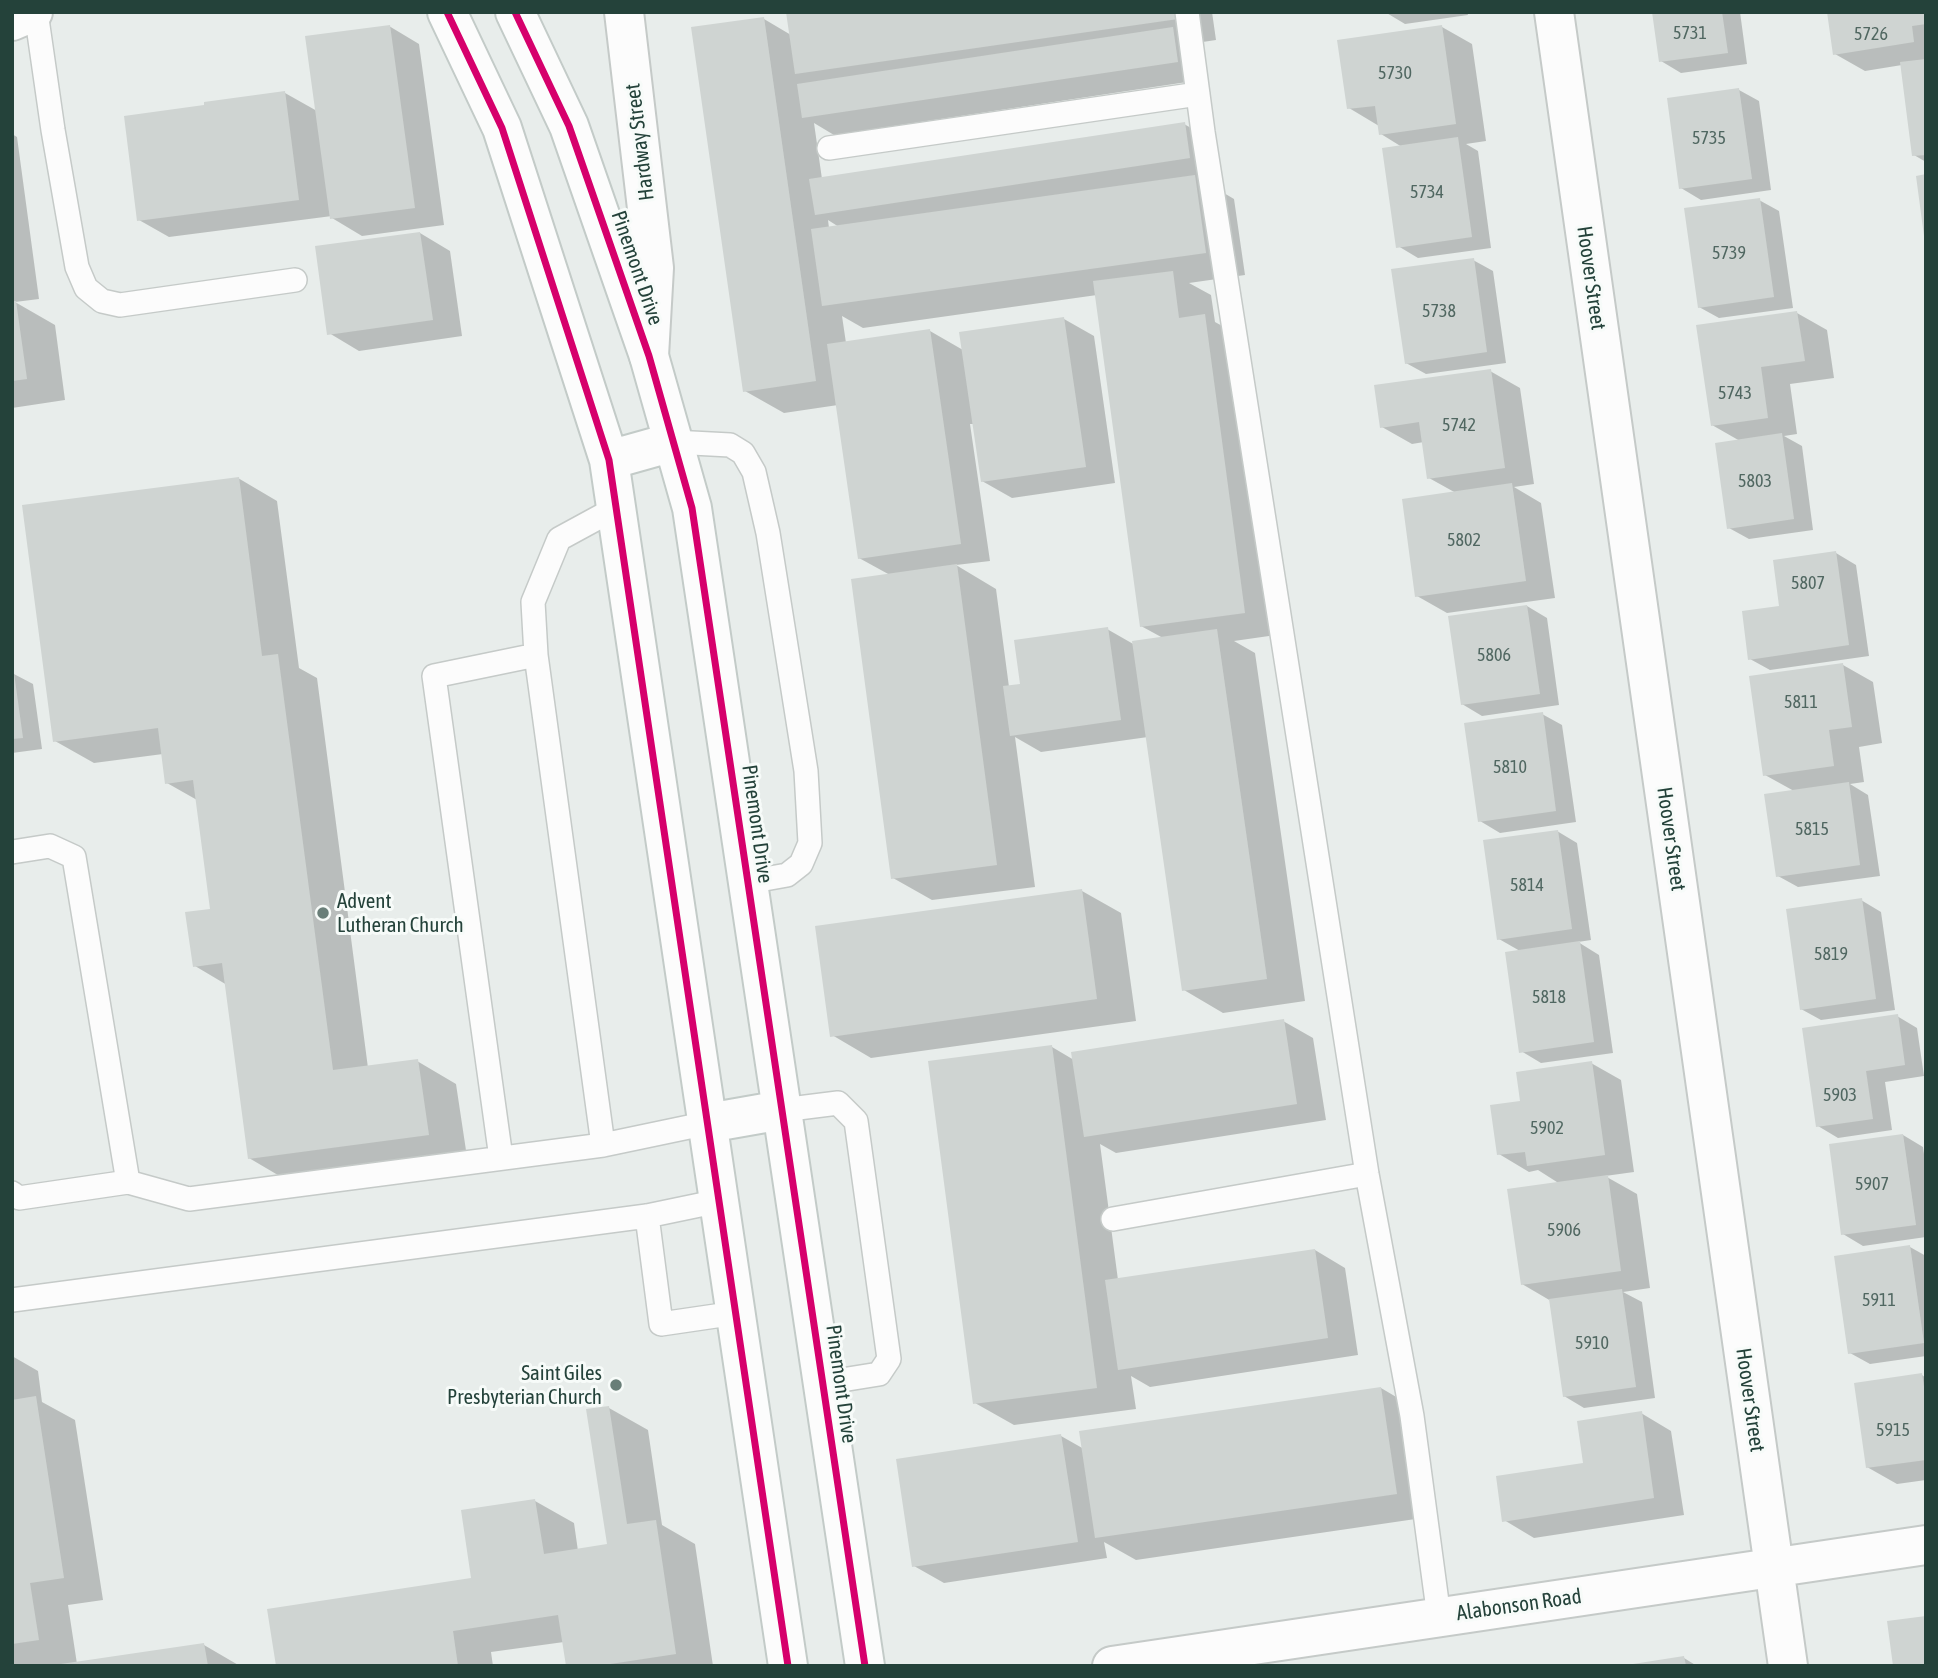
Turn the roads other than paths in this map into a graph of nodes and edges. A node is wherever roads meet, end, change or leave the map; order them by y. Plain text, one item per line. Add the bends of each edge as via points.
1 (35, 12) edge
2 (447, 12) edge
3 (515, 12) edge
4 (624, 12) edge
5 (1187, 12) edge
6 (1554, 12) edge
7 (12, 21) edge
8 (1198, 94) junction
9 (829, 148) dead end
10 (295, 280) dead end
11 (649, 356) junction
12 (673, 442) junction
13 (609, 460) junction
14 (616, 508) junction
15 (536, 655) junction
16 (12, 852) edge
17 (748, 881) junction
18 (782, 1110) junction
19 (708, 1123) junction
20 (603, 1145) junction
21 (501, 1158) junction
22 (1367, 1174) junction
23 (128, 1182) junction
24 (12, 1193) edge
25 (719, 1202) junction
26 (647, 1216) junction
27 (1113, 1219) dead end
28 (12, 1300) edge
29 (736, 1313) junction
30 (823, 1383) junction
31 (1926, 1545) edge
32 (1774, 1568) junction
33 (1439, 1617) junction
34 (788, 1666) edge
35 (865, 1666) edge
36 (1112, 1666) edge
37 (1787, 1666) edge

1 - 7 main road
1 - 10 lane via 77,267 86,288 102,301 120,305
2 - 13 main road via 502,128
3 - 11 main road, Pinemont Drive via 569,126
4 - 11 main road, Hardway Street via 654,268
5 - 8 lane
6 - 32 main road, Hoover Street
8 - 9 lane
8 - 22 lane
11 - 12 main road, Pinemont Drive
12 - 13 main road
12 - 17 main road, Pinemont Drive via 692,508
12 - 17 lane via 730,445 744,453 754,472 768,533 806,771 810,843 800,864 787,875
13 - 14 main road
14 - 15 lane via 559,539 533,602
14 - 19 main road
15 - 20 lane
15 - 21 lane via 434,676
16 - 23 lane via 50,846 75,856
17 - 18 main road, Pinemont Drive
18 - 19 main road
18 - 30 main road, Pinemont Drive
18 - 30 lane via 838,1103 856,1121 889,1359 879,1374
19 - 20 lane
19 - 25 main road
20 - 21 lane
21 - 23 lane via 189,1199
22 - 27 lane
22 - 33 lane via 1412,1416
23 - 24 lane via 19,1198
25 - 26 lane
25 - 29 main road
26 - 28 lane
26 - 29 lane via 660,1324
29 - 34 main road
30 - 35 main road, Pinemont Drive
31 - 32 main road, Alabonson Road
32 - 33 main road, Alabonson Road
32 - 37 main road, Hoover Street
33 - 36 main road, Alabonson Road

